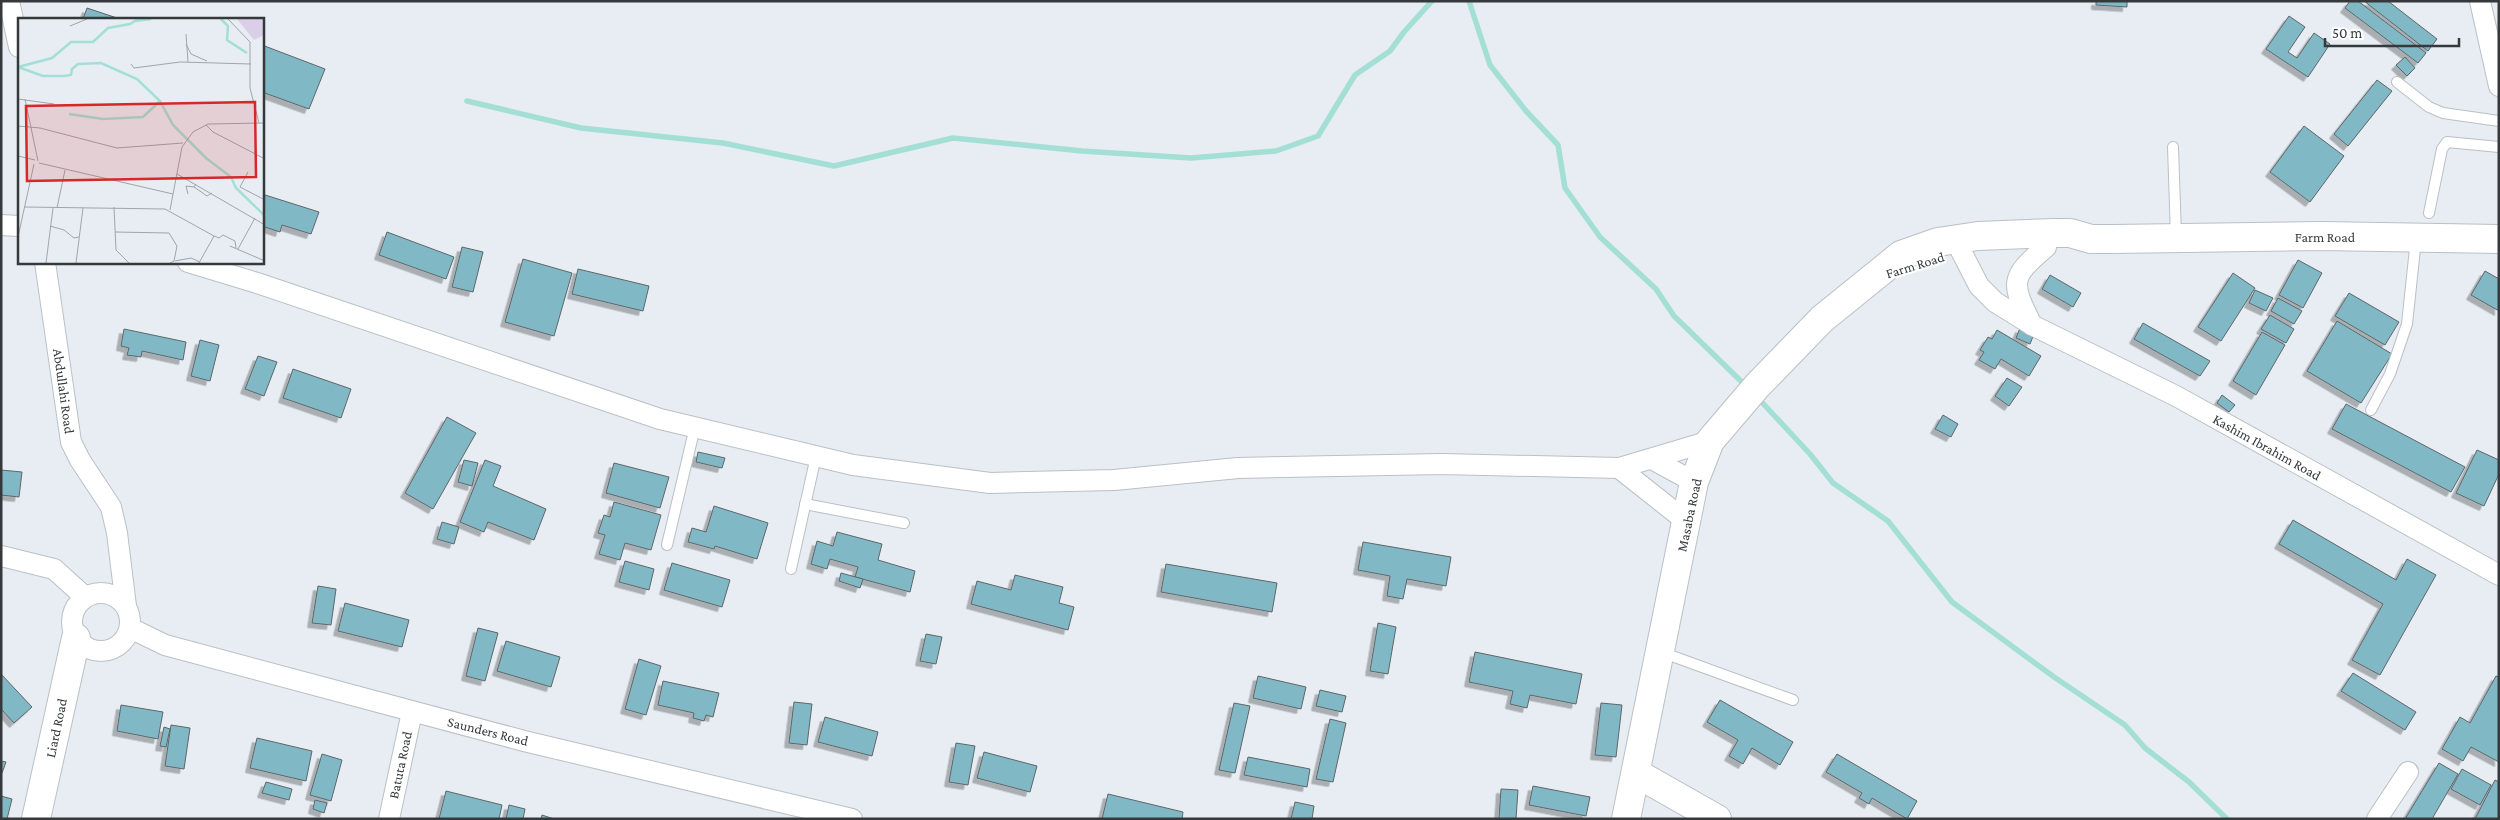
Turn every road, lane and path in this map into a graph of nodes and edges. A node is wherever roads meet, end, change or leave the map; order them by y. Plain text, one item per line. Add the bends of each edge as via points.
1 (9, 1) edge
2 (2480, 1) edge
3 (18, 42) edge
4 (2397, 82) dead end
5 (2499, 86) edge
6 (2499, 121) edge
7 (2173, 147) dead end
8 (2499, 147) edge
9 (2429, 213) dead end
10 (1, 226) edge
11 (18, 226) edge
12 (2091, 238) junction
13 (2416, 238) junction
14 (2499, 239) edge
15 (2176, 240) junction
16 (2046, 247) junction
17 (1961, 251) junction
18 (45, 264) edge
19 (195, 264) edge
20 (1875, 277) junction
21 (2032, 325) junction
22 (2371, 410) dead end
23 (695, 427) junction
24 (1710, 441) junction
25 (816, 456) junction
26 (1652, 459) junction
27 (1619, 468) junction
28 (1694, 482) junction
29 (806, 504) junction
30 (1686, 521) junction
31 (904, 523) dead end
32 (667, 545) dead end
33 (1, 556) edge
34 (121, 568) junction
35 (791, 569) dead end
36 (2499, 575) edge
37 (94, 594) junction
38 (126, 606) junction
39 (130, 628) junction
40 (76, 638) junction
41 (1660, 651) junction
42 (1793, 700) dead end
43 (412, 712) junction
44 (2408, 772) dead end
45 (1636, 773) junction
46 (36, 819) edge
47 (389, 819) edge
48 (852, 819) edge
49 (1626, 819) edge
50 (1717, 819) edge
51 (2377, 819) edge

1 - 3 street
2 - 5 street
4 - 6 lane via 2429,107 2443,113
7 - 15 lane
8 - 9 lane via 2447,142 2442,149
10 - 11 street
12 - 15 street, Farm Road
12 - 16 street, Farm Road via 2070,245
12 - 20 street, Farm Road via 2053,232 1978,236 1938,242 1901,255
13 - 14 street, Farm Road
13 - 15 street, Farm Road via 2321,236
13 - 22 lane via 2407,324 2390,374
16 - 17 street, Farm Road
16 - 21 street via 2024,265 2018,278 2018,298
17 - 20 street, Farm Road
17 - 21 street, Kashim Ibrahim Road via 1979,286 1995,302
18 - 34 street, Abdullahi Road via 72,442 111,507
19 - 23 street via 660,419
20 - 24 street, Masaba Road via 1822,319
21 - 36 street, Kashim Ibrahim Road via 2176,396
23 - 25 street
23 - 32 lane
24 - 26 street
24 - 28 street, Masaba Road
25 - 27 street via 853,465 990,483 1114,480 1238,468 1442,464
25 - 29 lane
26 - 27 street
26 - 28 street
27 - 30 street
28 - 30 street, Masaba Road
29 - 31 lane
29 - 35 lane
30 - 41 street, Masaba Road
33 - 37 street via 54,570
34 - 37 street
34 - 38 street, Abdullahi Road
37 - 38 street via 112,594
37 - 40 street via 73,611 71,620
38 - 39 street
39 - 40 street via 120,645 111,650 91,650
39 - 43 street, Saunders Road via 165,645
40 - 46 street, Liard Road
41 - 42 lane
41 - 45 street, Masaba Road
43 - 47 street, Batuta Road
43 - 48 street, Saunders Road
44 - 51 street
45 - 49 street, Masaba Road
45 - 50 street

